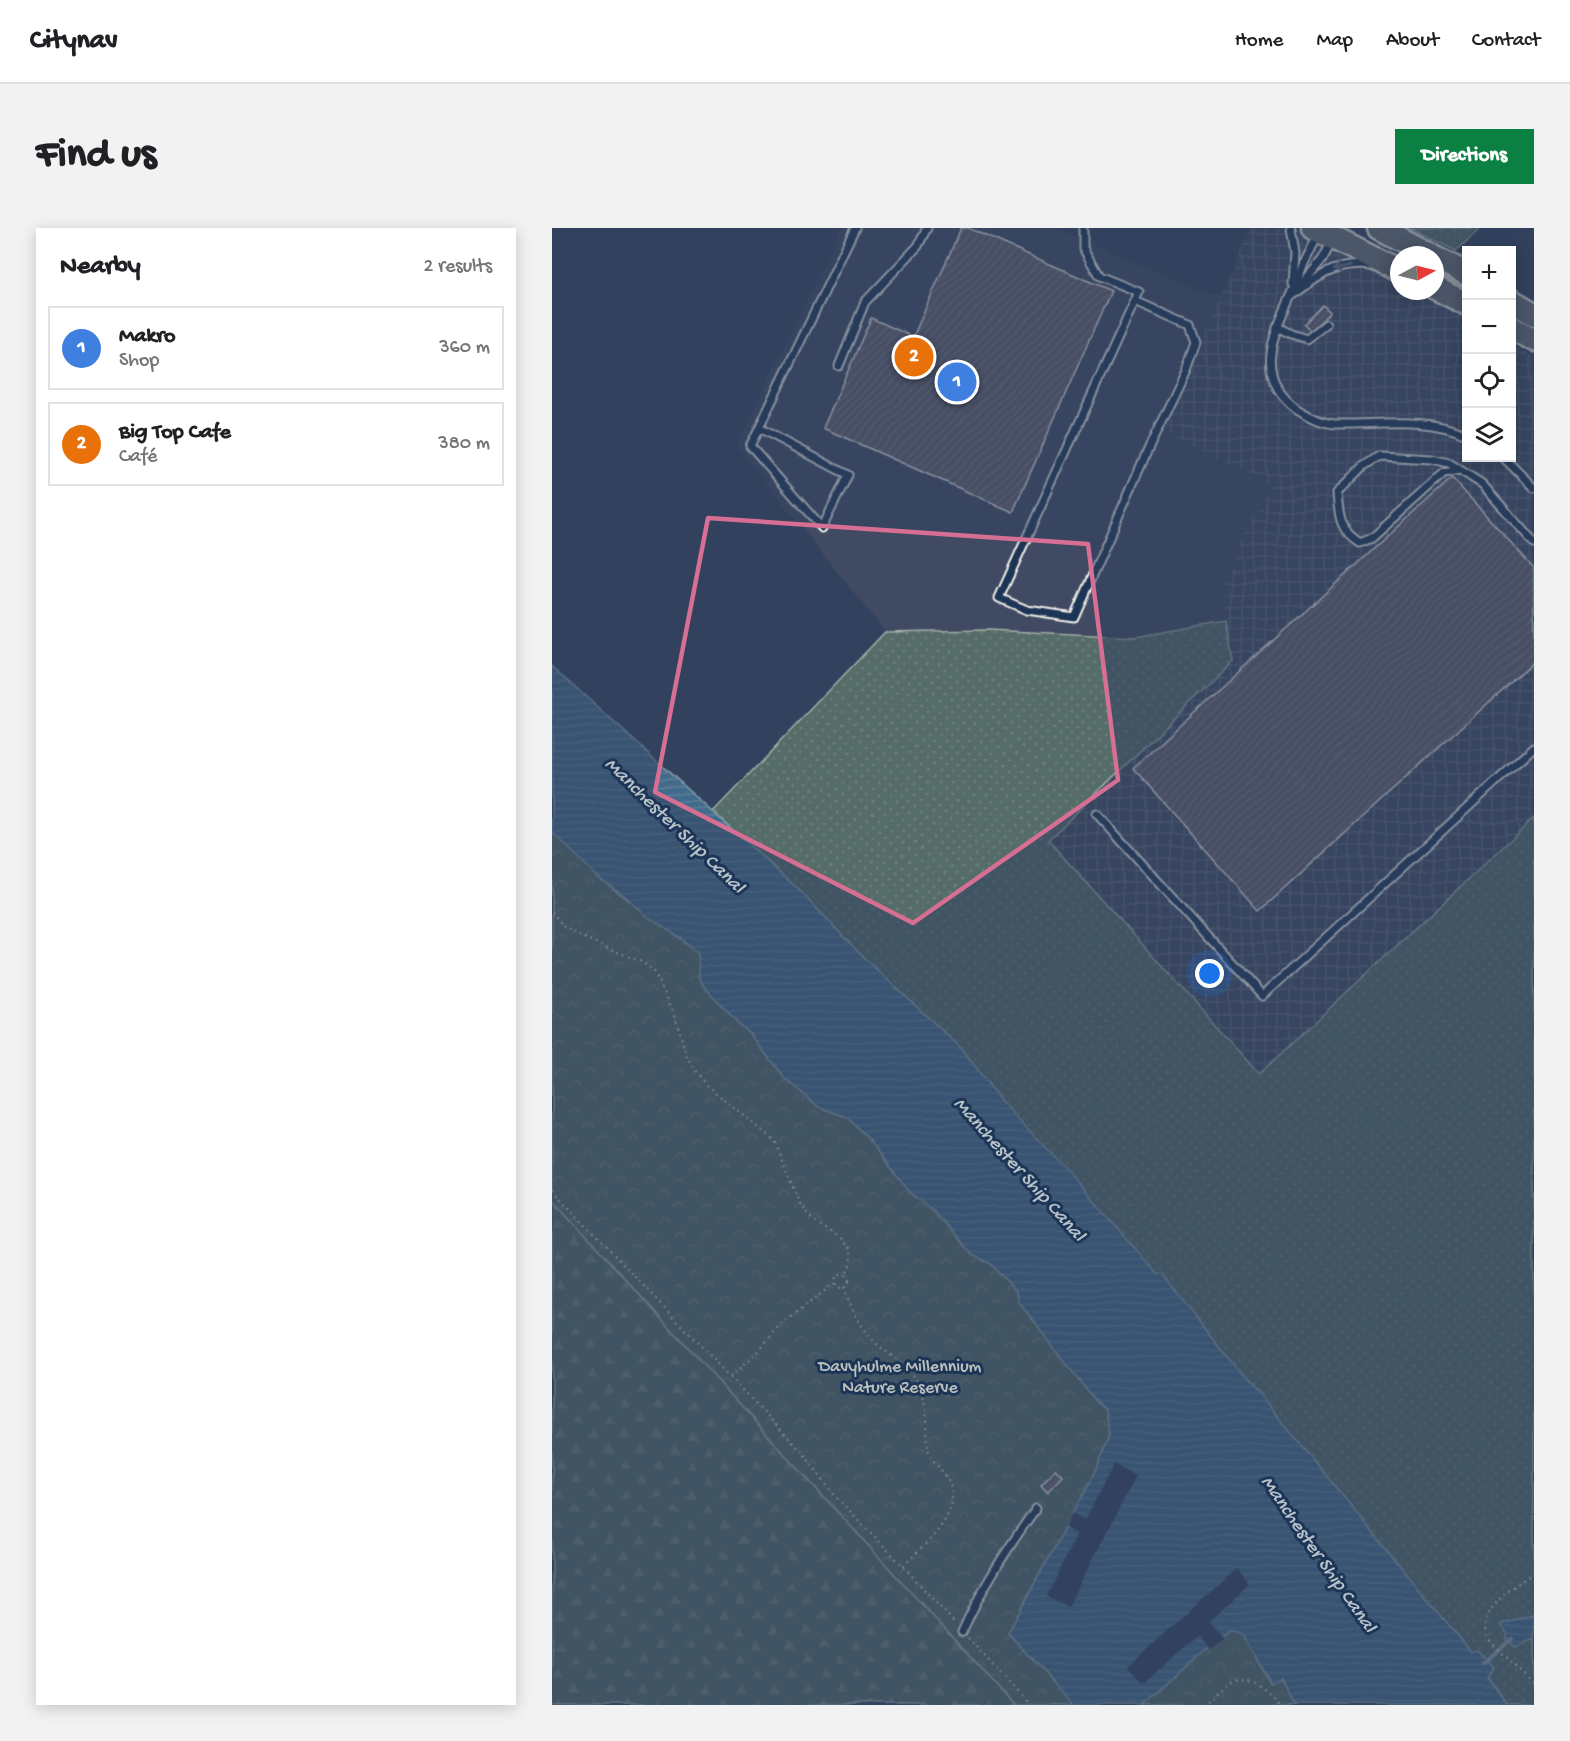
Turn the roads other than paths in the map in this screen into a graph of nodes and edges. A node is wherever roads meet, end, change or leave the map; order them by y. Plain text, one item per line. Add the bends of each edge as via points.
1 (855, 228) edge
2 (927, 228) edge
3 (1083, 228) edge
4 (1291, 228) edge
5 (1379, 228) edge
6 (1325, 231) edge
7 (1413, 246) edge
8 (1444, 262) edge
9 (1390, 266) edge
10 (1390, 270) edge
11 (1462, 272) edge
12 (1444, 292) edge
13 (1292, 296) junction
14 (1135, 301) junction
15 (1462, 302) edge
16 (1516, 303) edge
17 (1534, 314) edge
18 (1326, 324) dead end
19 (1277, 327) junction
20 (1516, 330) edge
21 (1534, 340) edge
22 (840, 366) dead end
23 (759, 428) junction
24 (1462, 433) edge
25 (1507, 462) edge
26 (1459, 471) junction
27 (1534, 488) edge
28 (1534, 543) edge
29 (1534, 747) edge
30 (1097, 814) dead end
31 (1036, 1508) dead end
32 (962, 1632) road end

1 - 23 lane
2 - 22 lane via 918,246 865,302
3 - 14 lane via 1083,248 1099,276 1139,292
4 - 13 lane via 1295,253
5 - 7 highway
6 - 9 highway
6 - 13 lane via 1301,271
6 - 13 lane via 1323,260
8 - 11 highway
10 -> 13 lane via 1354,265 1338,268 1317,276
12 - 15 highway
13 - 19 lane
14 - 14 lane via 999,598 1027,610 1074,617 1196,342 1190,325
16 - 17 highway
18 - 19 lane via 1307,339
19 - 24 lane via 1270,357 1274,383 1291,404 1310,418 1331,424 1410,422
20 - 21 highway
23 - 23 lane via 750,446 822,528 848,475
25 - 27 lane
26 - 26 lane via 1444,473 1372,538 1360,543 1347,535 1337,493 1379,456 1432,459 1449,463
26 - 28 lane via 1482,484
29 - 30 lane via 1262,996
31 - 32 lane via 1002,1556

